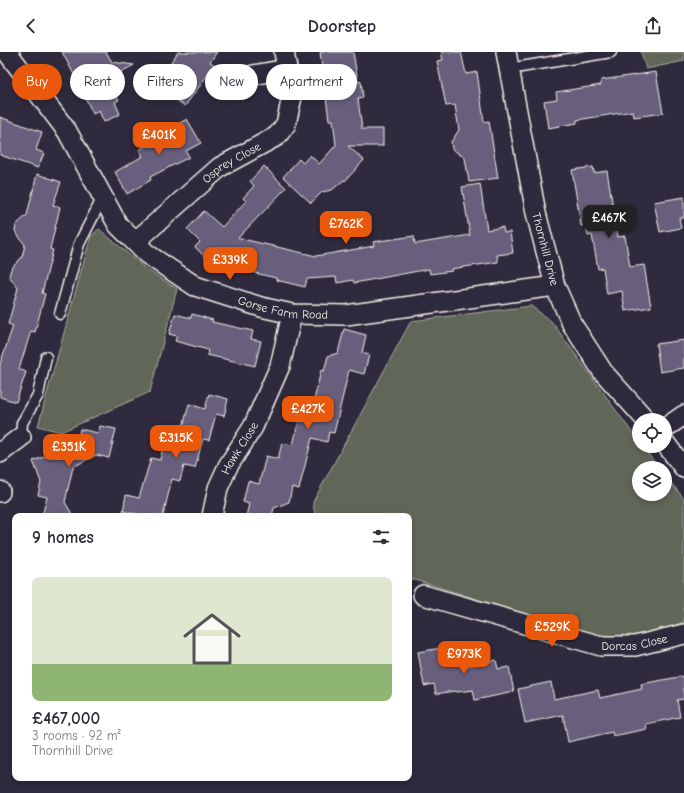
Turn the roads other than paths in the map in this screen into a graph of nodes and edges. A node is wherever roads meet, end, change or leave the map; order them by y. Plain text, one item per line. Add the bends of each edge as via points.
1 (7, 52) edge
2 (611, 52) edge
3 (285, 60) edge
4 (507, 60) edge
5 (258, 73) edge
6 (102, 197) junction
7 (136, 241) junction
8 (555, 286) junction
9 (60, 314) dead end
10 (292, 314) junction
11 (46, 357) dead end
12 (640, 413) edge
13 (684, 415) edge
14 (672, 423) edge
15 (21, 437) joint
16 (672, 452) edge
17 (0, 453) edge
18 (684, 468) edge
19 (213, 513) edge
20 (423, 595) dead end
21 (684, 634) edge

1 - 6 street, Gorse Farm Road via 67,131
2 - 4 lane
3 - 5 street, Osprey Close
3 - 7 street, Osprey Close via 292,97 286,124 277,136 220,167
4 - 8 street, Thornhill Drive via 536,213
6 - 7 street, Gorse Farm Road via 118,224
6 - 9 lane via 78,244
7 - 10 street, Gorse Farm Road via 156,261 195,286
8 - 10 street, Gorse Farm Road via 346,315
8 - 12 street, Thornhill Drive via 572,324 603,372
10 - 19 street, Hawk Close via 280,366 253,427 228,466 218,488
11 - 15 lane via 38,395 22,423
13 - 14 street
15 - 17 street
16 - 18 street
20 - 21 street, Dorcas Close via 601,646 635,646

